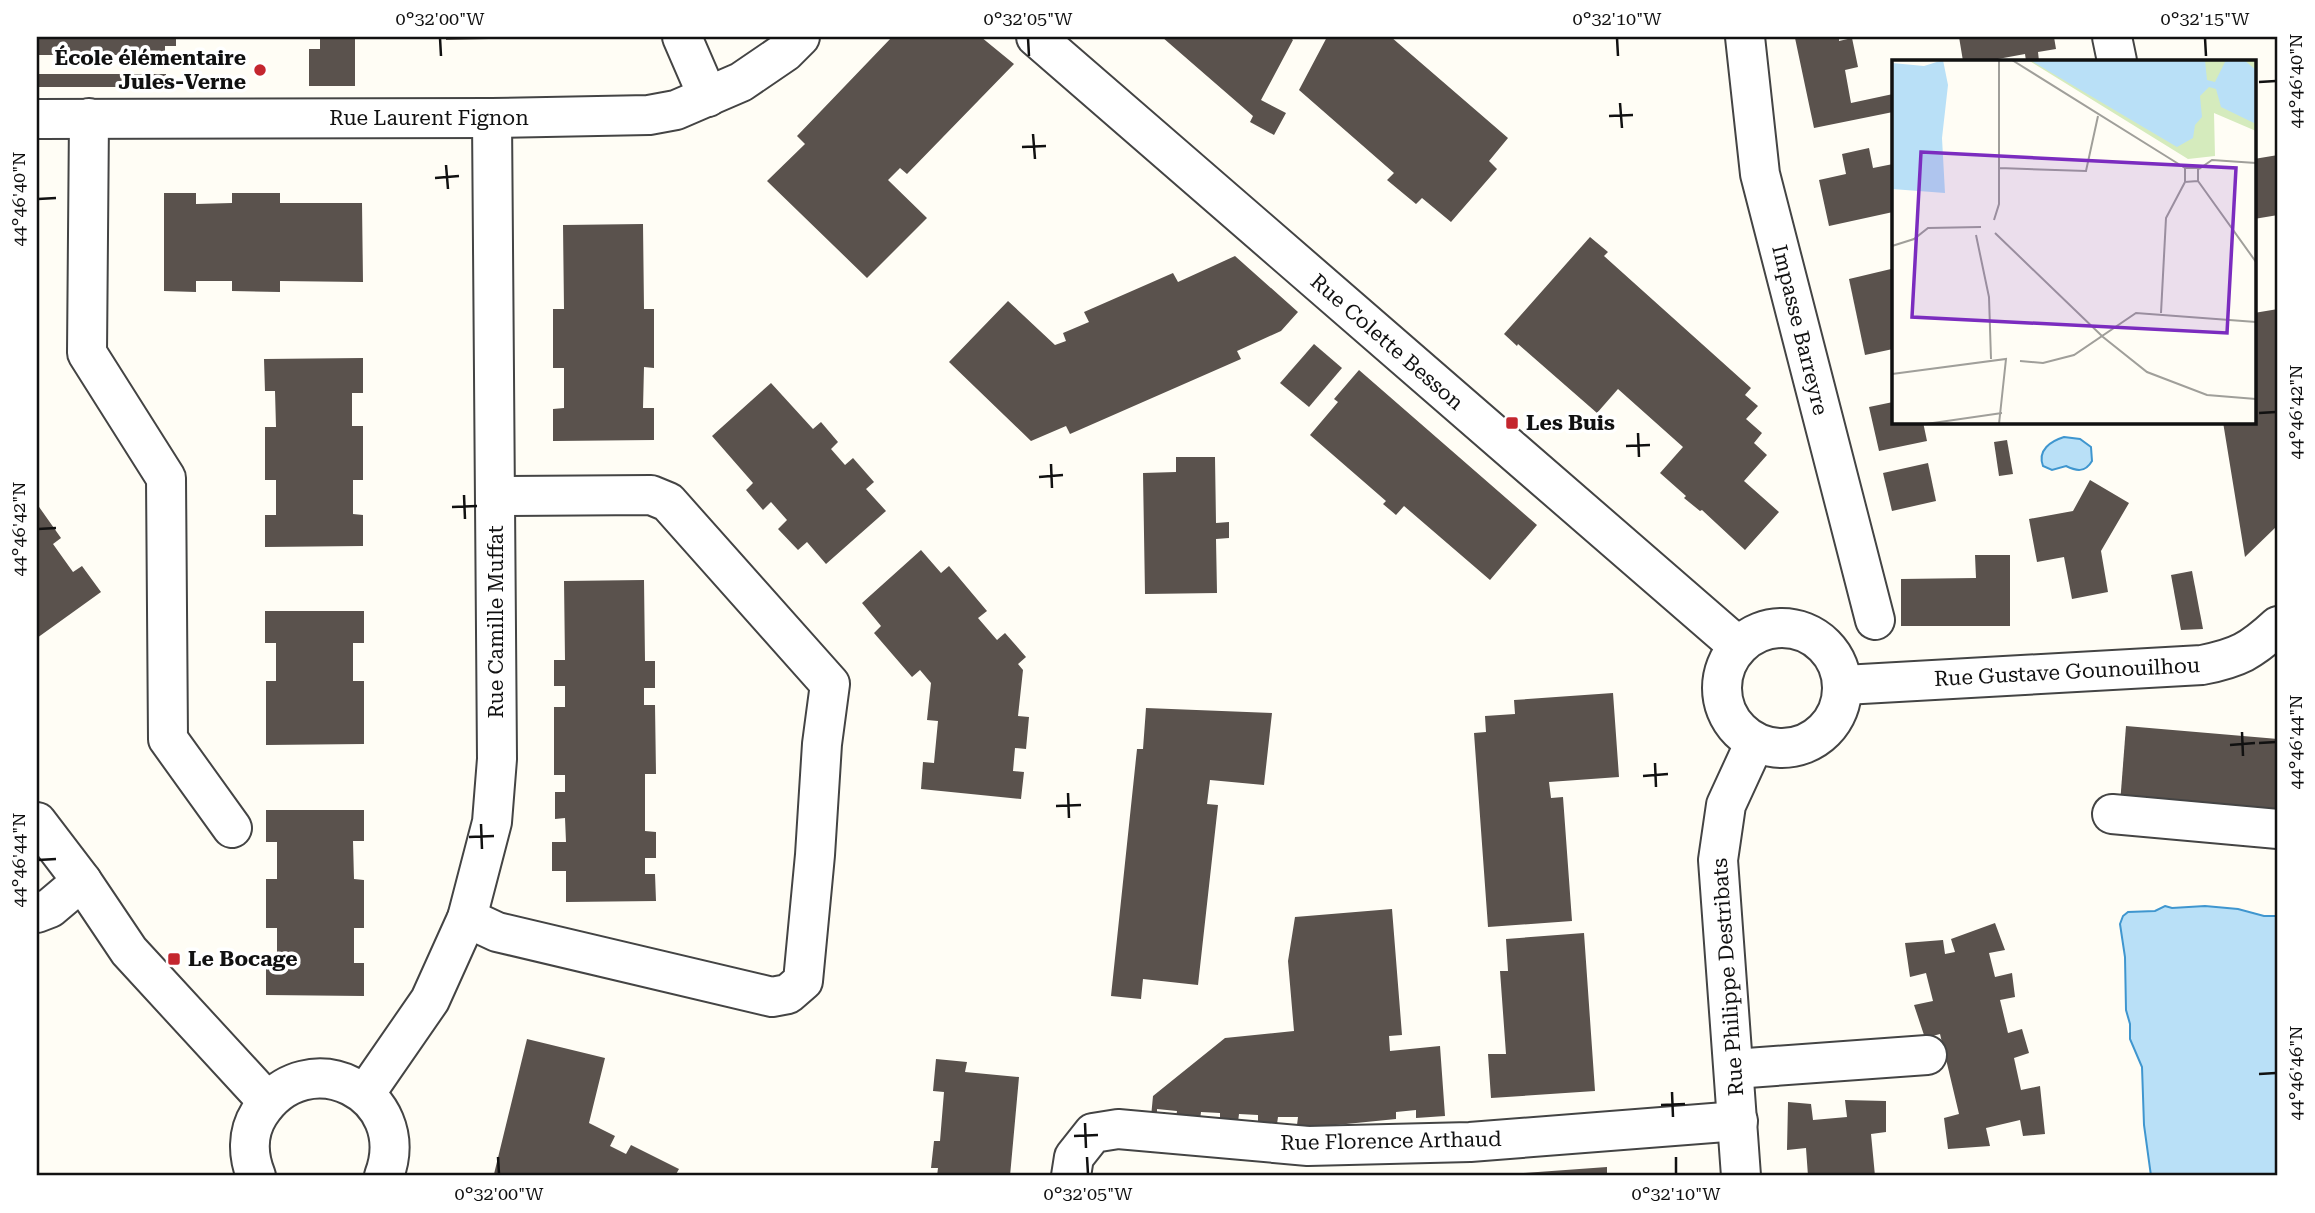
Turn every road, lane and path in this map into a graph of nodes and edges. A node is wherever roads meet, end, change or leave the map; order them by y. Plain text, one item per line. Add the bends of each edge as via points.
1 (682, 37) edge
2 (800, 37) edge
3 (1035, 37) edge
4 (1745, 37) edge
5 (2112, 37) edge
6 (2117, 60) edge
7 (708, 97) junction
8 (89, 118) junction
9 (492, 118) junction
10 (37, 119) edge
11 (496, 496) junction
12 (1875, 620) dead end
13 (2278, 626) edge
14 (1738, 646) junction
15 (1844, 685) junction
16 (1755, 742) junction
17 (2112, 814) dead end
18 (37, 822) edge
19 (232, 828) dead end
20 (2278, 829) edge
21 (82, 881) junction
22 (37, 913) edge
23 (467, 918) junction
24 (1927, 1055) dead end
25 (1734, 1069) junction
26 (365, 1094) junction
27 (267, 1101) junction
28 (1738, 1121) junction
29 (256, 1176) edge
30 (384, 1176) edge
31 (1071, 1176) edge
32 (1741, 1176) edge

1 - 7 street
2 - 7 street, Rue Laurent Fignon via 741,82
3 - 14 street, Rue Colette Besson
4 - 12 street, Impasse Barreyre via 1760,174
5 - 6 street
7 - 9 street, Rue Laurent Fignon via 649,115
8 - 9 street, Rue Laurent Fignon
8 - 10 street, Rue Laurent Fignon
8 - 19 street via 86,353 166,478 168,739
9 - 11 street, Rue Camille Muffat
11 - 23 street, Rue Camille Muffat via 497,759 492,822
11 - 23 street via 651,495 668,502 830,684 803,981 788,993 772,997 721,986 497,932
13 - 15 street, Rue Gustave Gounouilhou via 2231,659 2202,665
14 - 15 street via 1754,634 1794,628 1813,635 1828,648
14 - 16 street via 1727,662 1722,698 1728,716
15 - 16 street via 1831,725 1815,739 1796,747 1775,748
16 - 25 street, Rue Philippe Destribats via 1726,805 1717,860
17 - 20 street
18 - 21 street
21 - 22 street
21 - 27 street via 137,960
23 - 26 street, Rue Camille Muffat via 430,1000
24 - 25 street
25 - 28 street, Rue Philippe Destribats
26 - 27 street via 326,1078 304,1080
26 - 30 street via 388,1130 390,1153
27 - 29 street via 255,1120 250,1141
28 - 31 street, Rue Florence Arthaud via 1470,1142 1308,1146 1118,1129 1093,1133 1074,1157
28 - 32 street, Rue Philippe Destribats

